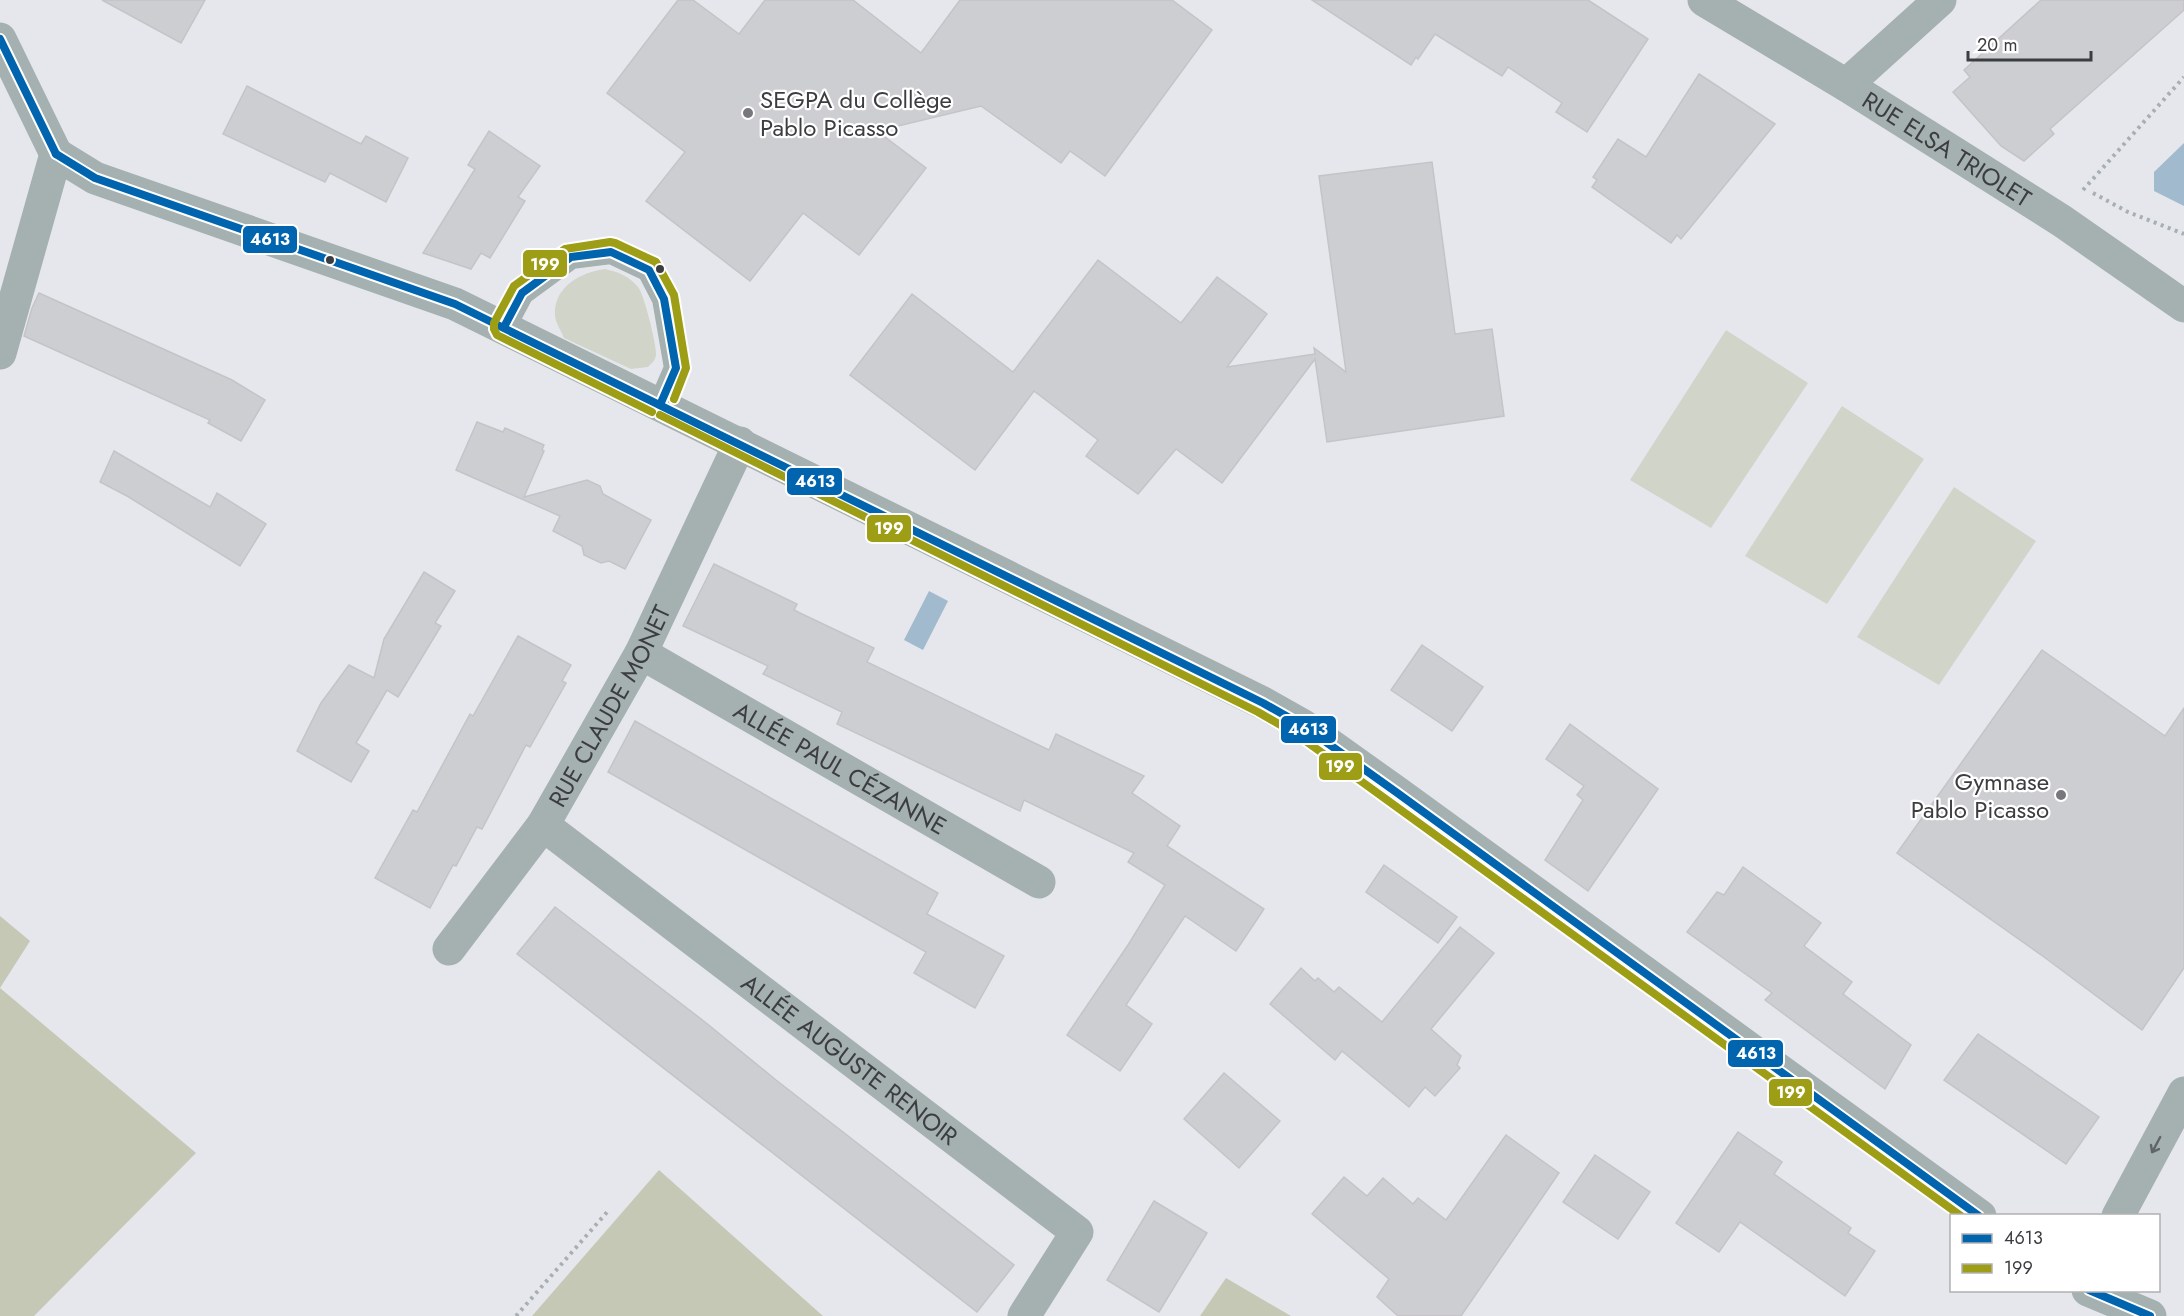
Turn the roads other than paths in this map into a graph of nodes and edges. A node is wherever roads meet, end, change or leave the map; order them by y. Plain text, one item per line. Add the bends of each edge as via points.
1 (1704, 0) edge
2 (1940, 0) edge
3 (0, 39) edge
4 (1846, 85) junction
5 (57, 154) junction
6 (2184, 306) edge
7 (504, 327) junction
8 (0, 353) edge
9 (660, 405) junction
10 (740, 443) junction
11 (641, 653) junction
12 (543, 825) junction
13 (1039, 882) dead end
14 (449, 949) dead end
15 (2184, 1093) edge
16 (1979, 1214) edge
17 (2119, 1214) edge
18 (2093, 1292) edge
19 (1024, 1316) edge
20 (2150, 1316) edge

1 - 4 street, RUE ELSA TRIOLET
2 - 4 street
3 - 5 street
4 - 6 street, RUE ELSA TRIOLET via 2062,221
5 - 7 street via 95,178 415,288
5 - 8 street
7 - 9 street
7 - 9 lane via 522,292 571,257 611,252 649,270 664,299 676,368
9 - 10 street
10 - 11 street, RUE CLAUDE MONET
10 - 16 street via 1302,725
11 - 12 street, RUE CLAUDE MONET
11 - 13 street, ALLÉE PAUL CÉZANNE
12 - 14 street, RUE CLAUDE MONET
12 - 19 street, ALLÉE AUGUSTE RENOIR via 1077,1233
15 -> 17 street
18 - 20 street

